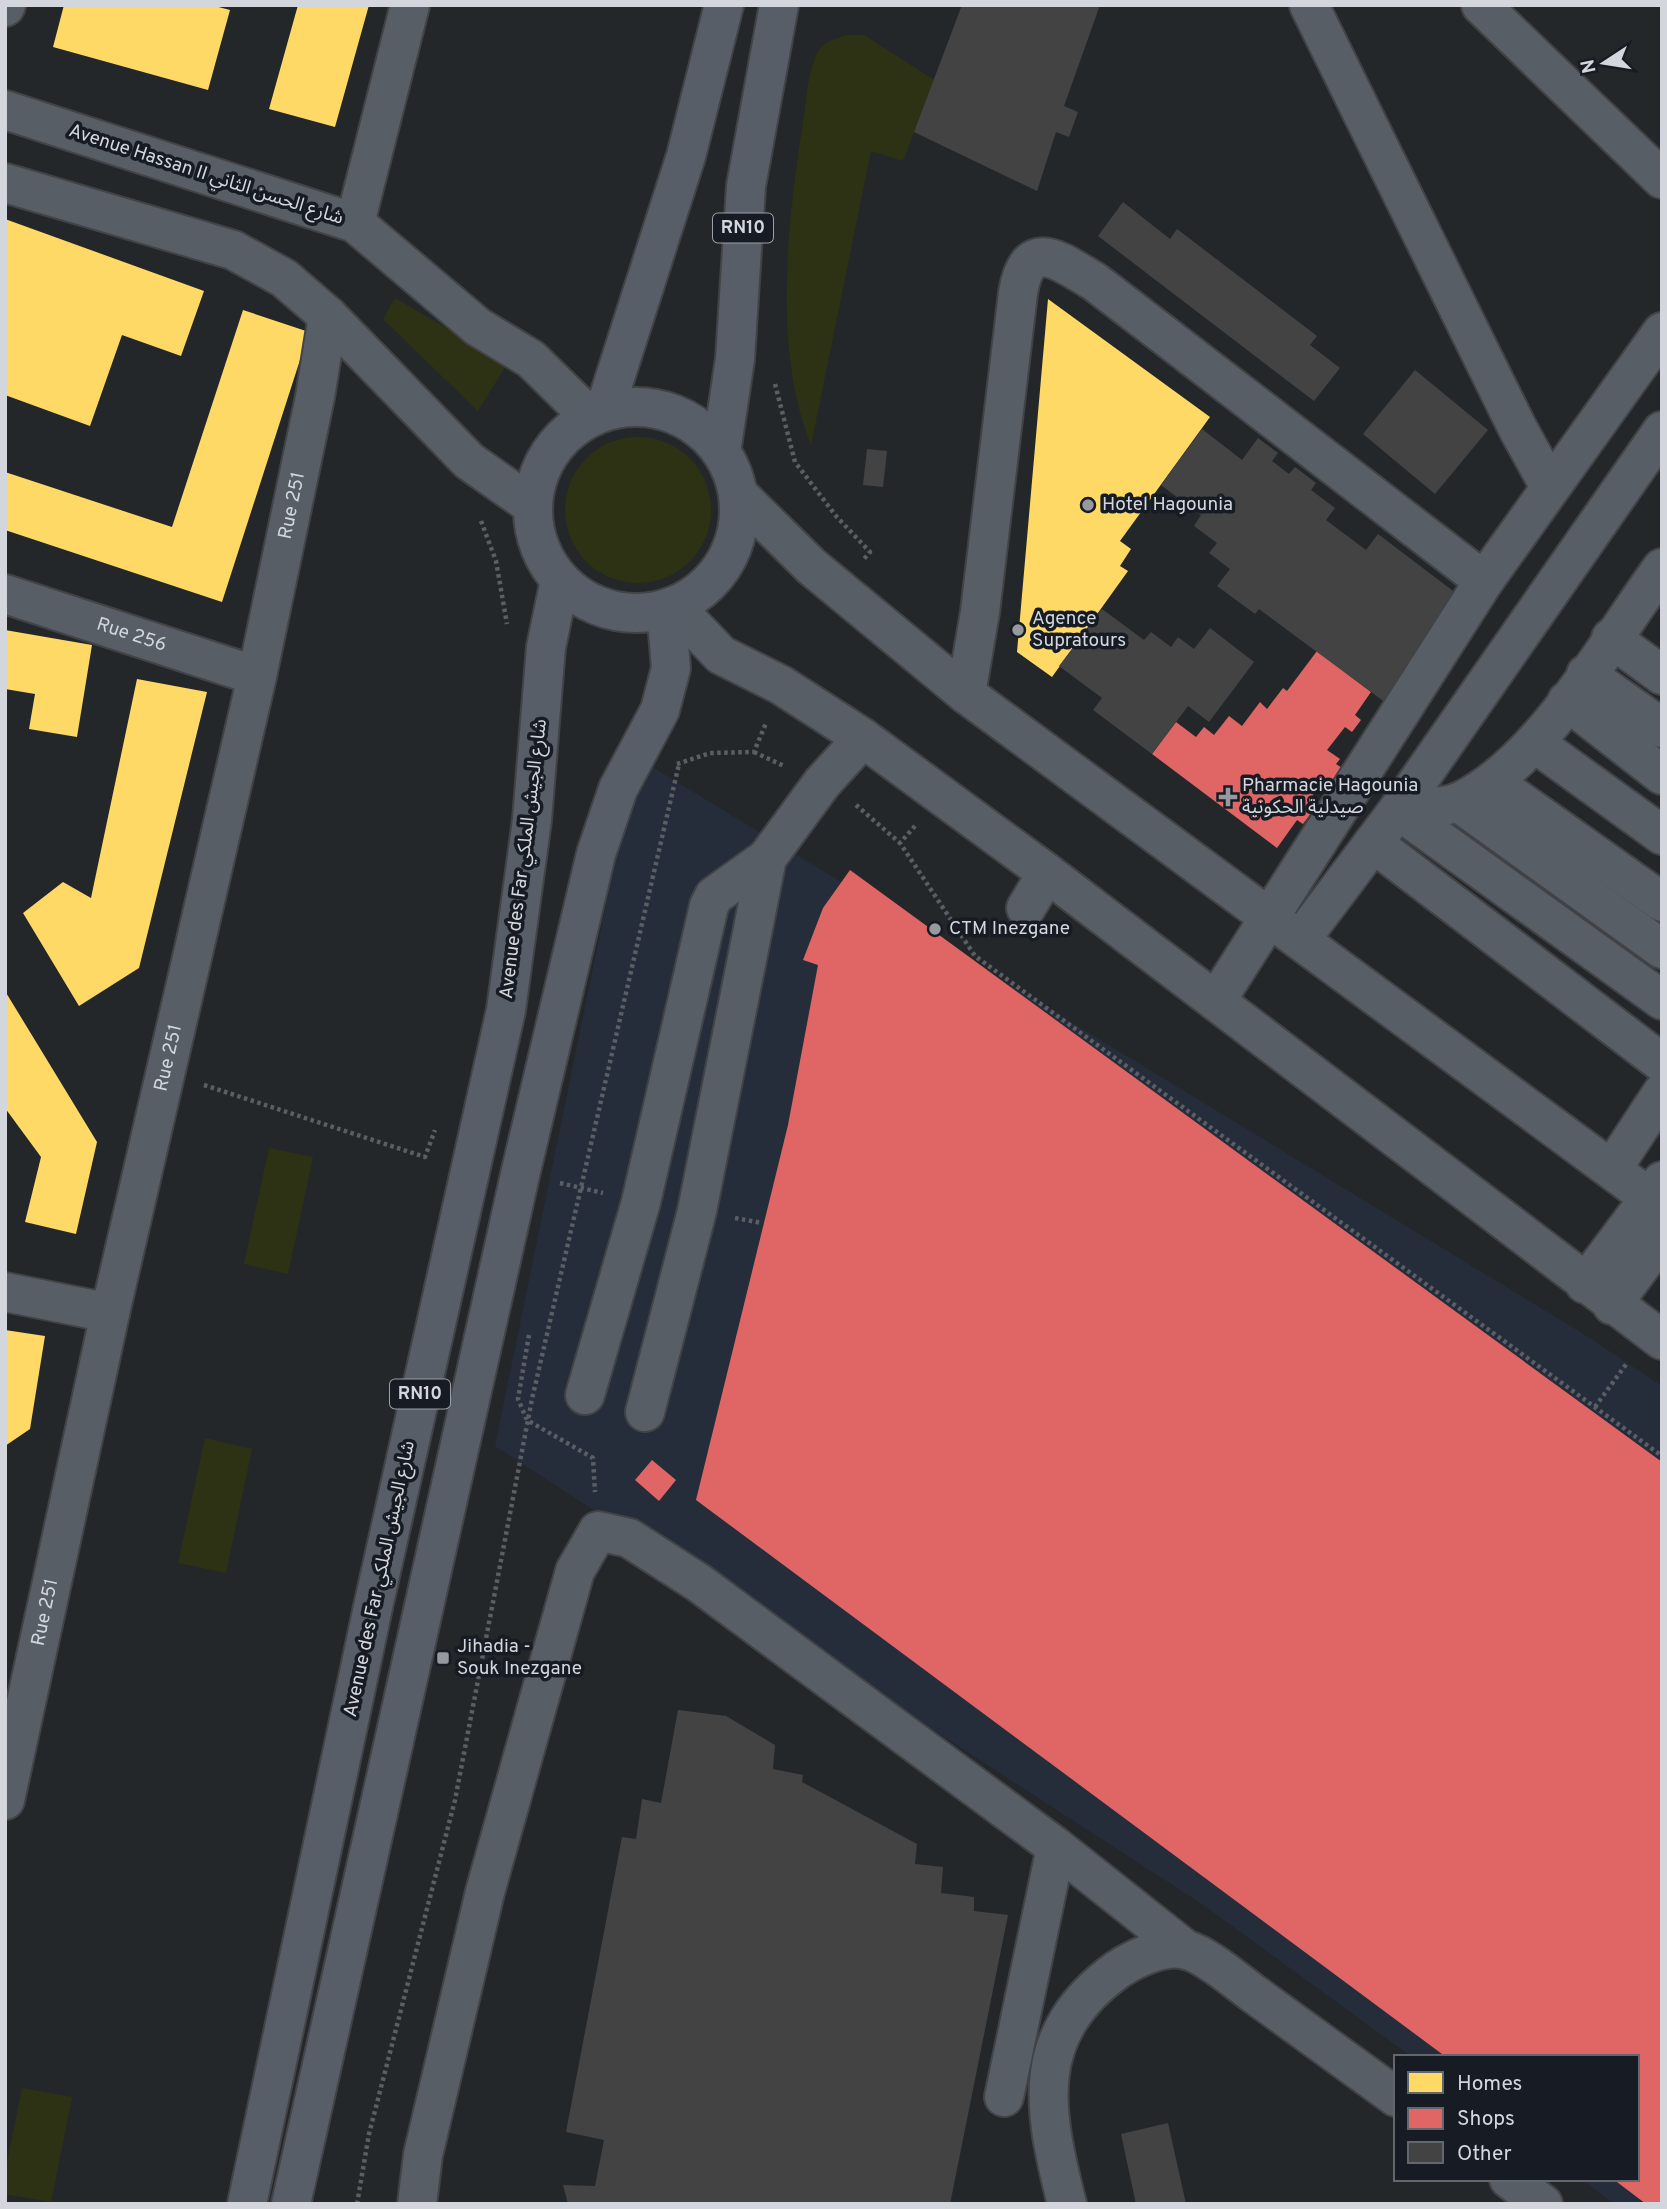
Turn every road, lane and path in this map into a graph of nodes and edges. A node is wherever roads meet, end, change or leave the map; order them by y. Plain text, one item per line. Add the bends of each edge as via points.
1 (410, 5) edge
2 (724, 5) edge
3 (779, 5) edge
4 (1310, 5) edge
5 (1481, 5) edge
6 (5, 110) edge
7 (1662, 179) edge
8 (5, 183) edge
9 (355, 223) junction
10 (328, 316) junction
11 (1662, 332) edge
12 (774, 374) dead end
13 (597, 415) junction
14 (1662, 431) edge
15 (721, 453) junction
16 (1550, 487) junction
17 (739, 495) junction
18 (533, 506) junction
19 (477, 515) dead end
20 (1662, 568) edge
21 (560, 580) junction
22 (1484, 581) junction
23 (839, 590) junction
24 (5, 594) edge
25 (1651, 607) edge
26 (671, 608) junction
27 (508, 634) dead end
28 (1611, 639) junction
29 (1662, 675) edge
30 (257, 676) junction
31 (781, 685) junction
32 (1576, 688) junction
33 (966, 694) junction
34 (660, 710) junction
35 (1662, 728) edge
36 (863, 738) junction
37 (1536, 744) junction
38 (680, 763) junction
39 (669, 768) dead end
40 (1662, 775) edge
41 (1493, 782) junction
42 (940, 794) junction
43 (1458, 802) junction
44 (1398, 810) junction
45 (1662, 835) edge
46 (1374, 843) junction
47 (767, 858) junction
48 (1047, 873) junction
49 (1662, 902) edge
50 (1026, 908) dead end
51 (1286, 929) junction
52 (1662, 949) edge
53 (1662, 1000) edge
54 (1216, 1001) junction
55 (1662, 1063) edge
56 (167, 1073) junction
57 (1662, 1093) edge
58 (425, 1157) dead end
59 (1612, 1169) junction
60 (1658, 1195) edge
61 (1662, 1237) edge
62 (5, 1292) edge
63 (1598, 1294) junction
64 (110, 1313) junction
65 (1656, 1336) edge
66 (585, 1395) dead end
67 (1594, 1407) junction
68 (645, 1412) dead end
69 (1662, 1456) edge
70 (5, 1800) edge
71 (1056, 1847) junction
72 (1186, 1950) junction
73 (1394, 2096) edge
74 (1004, 2097) dead end
75 (1512, 2181) edge
76 (247, 2204) edge
77 (291, 2204) edge
78 (357, 2204) edge
79 (417, 2204) edge
80 (1067, 2204) edge
81 (1543, 2204) edge

1 - 9 street
2 - 13 main road via 686,156
3 - 15 main road, RN10 via 746,186 735,359
4 - 16 street
5 - 7 street
6 - 9 street, Avenue Hassan II شارع الحسن الثاني
8 - 10 street via 233,250 284,278
9 - 13 street, Avenue Hassan II شارع الحسن الثاني via 478,327 531,359
10 - 18 street via 469,461
10 - 30 street, Rue 251
11 - 16 street
12 - 23 path via 795,462 870,552
13 - 15 main road via 636,407 669,412 698,428
13 - 18 main road via 561,439 550,454 541,470
14 - 44 street
15 - 17 main road
16 - 22 street
17 - 23 street
17 - 26 main road via 739,522 725,561 698,593
18 - 21 main road via 545,558
19 - 27 path via 496,561
20 - 25 street
21 - 26 main road via 582,598 609,610 629,613
21 - 76 main road, Avenue des Far شارع الجيش الملكي / RN10 via 546,647 533,820 506,1010
22 - 33 street via 1095,282 1053,258 1039,256 1028,262 1021,274
22 - 51 street
23 - 33 street
24 - 30 street, Rue 256
25 - 28 street
26 - 31 street via 721,654
26 - 34 main road, RN10 via 671,668
28 - 29 street
28 - 32 street
30 - 56 street, Rue 251
31 - 36 street
31 - 38 path via 754,752 710,753
32 - 35 street
32 - 37 street
32 - 40 street
33 - 51 street
34 - 38 path
34 - 77 main road, RN10 via 618,789 596,854
36 - 42 street
36 - 47 street via 822,783
37 - 41 street
37 - 45 street
38 - 39 path
38 - 78 path via 532,1399 455,1800 369,2134
41 - 43 street
41 - 49 street
42 - 48 street
42 - 67 path via 900,844 975,956
43 - 44 street
43 - 52 street
44 - 46 street
44 - 53 street
46 - 51 street
46 - 55 street
47 - 66 street via 714,896 709,906 642,1202
47 - 68 street via 696,1211
48 - 50 street
48 - 54 street
51 - 54 street
51 - 59 street
54 - 63 street
56 - 58 path
56 - 64 street, Rue 251
57 - 59 street
59 - 60 street
60 - 63 street
61 - 63 street
62 - 64 street
63 - 65 street
64 - 70 street, Rue 251
65 - 67 path
67 - 69 path
71 - 72 street
71 - 74 street
71 - 79 street via 699,1583 629,1538 598,1531 575,1571 485,1892 423,2155
72 - 73 street via 1222,1970
72 - 80 street via 1151,1952 1124,1966 1075,2007 1059,2034 1048,2102 1050,2137
75 - 81 street

